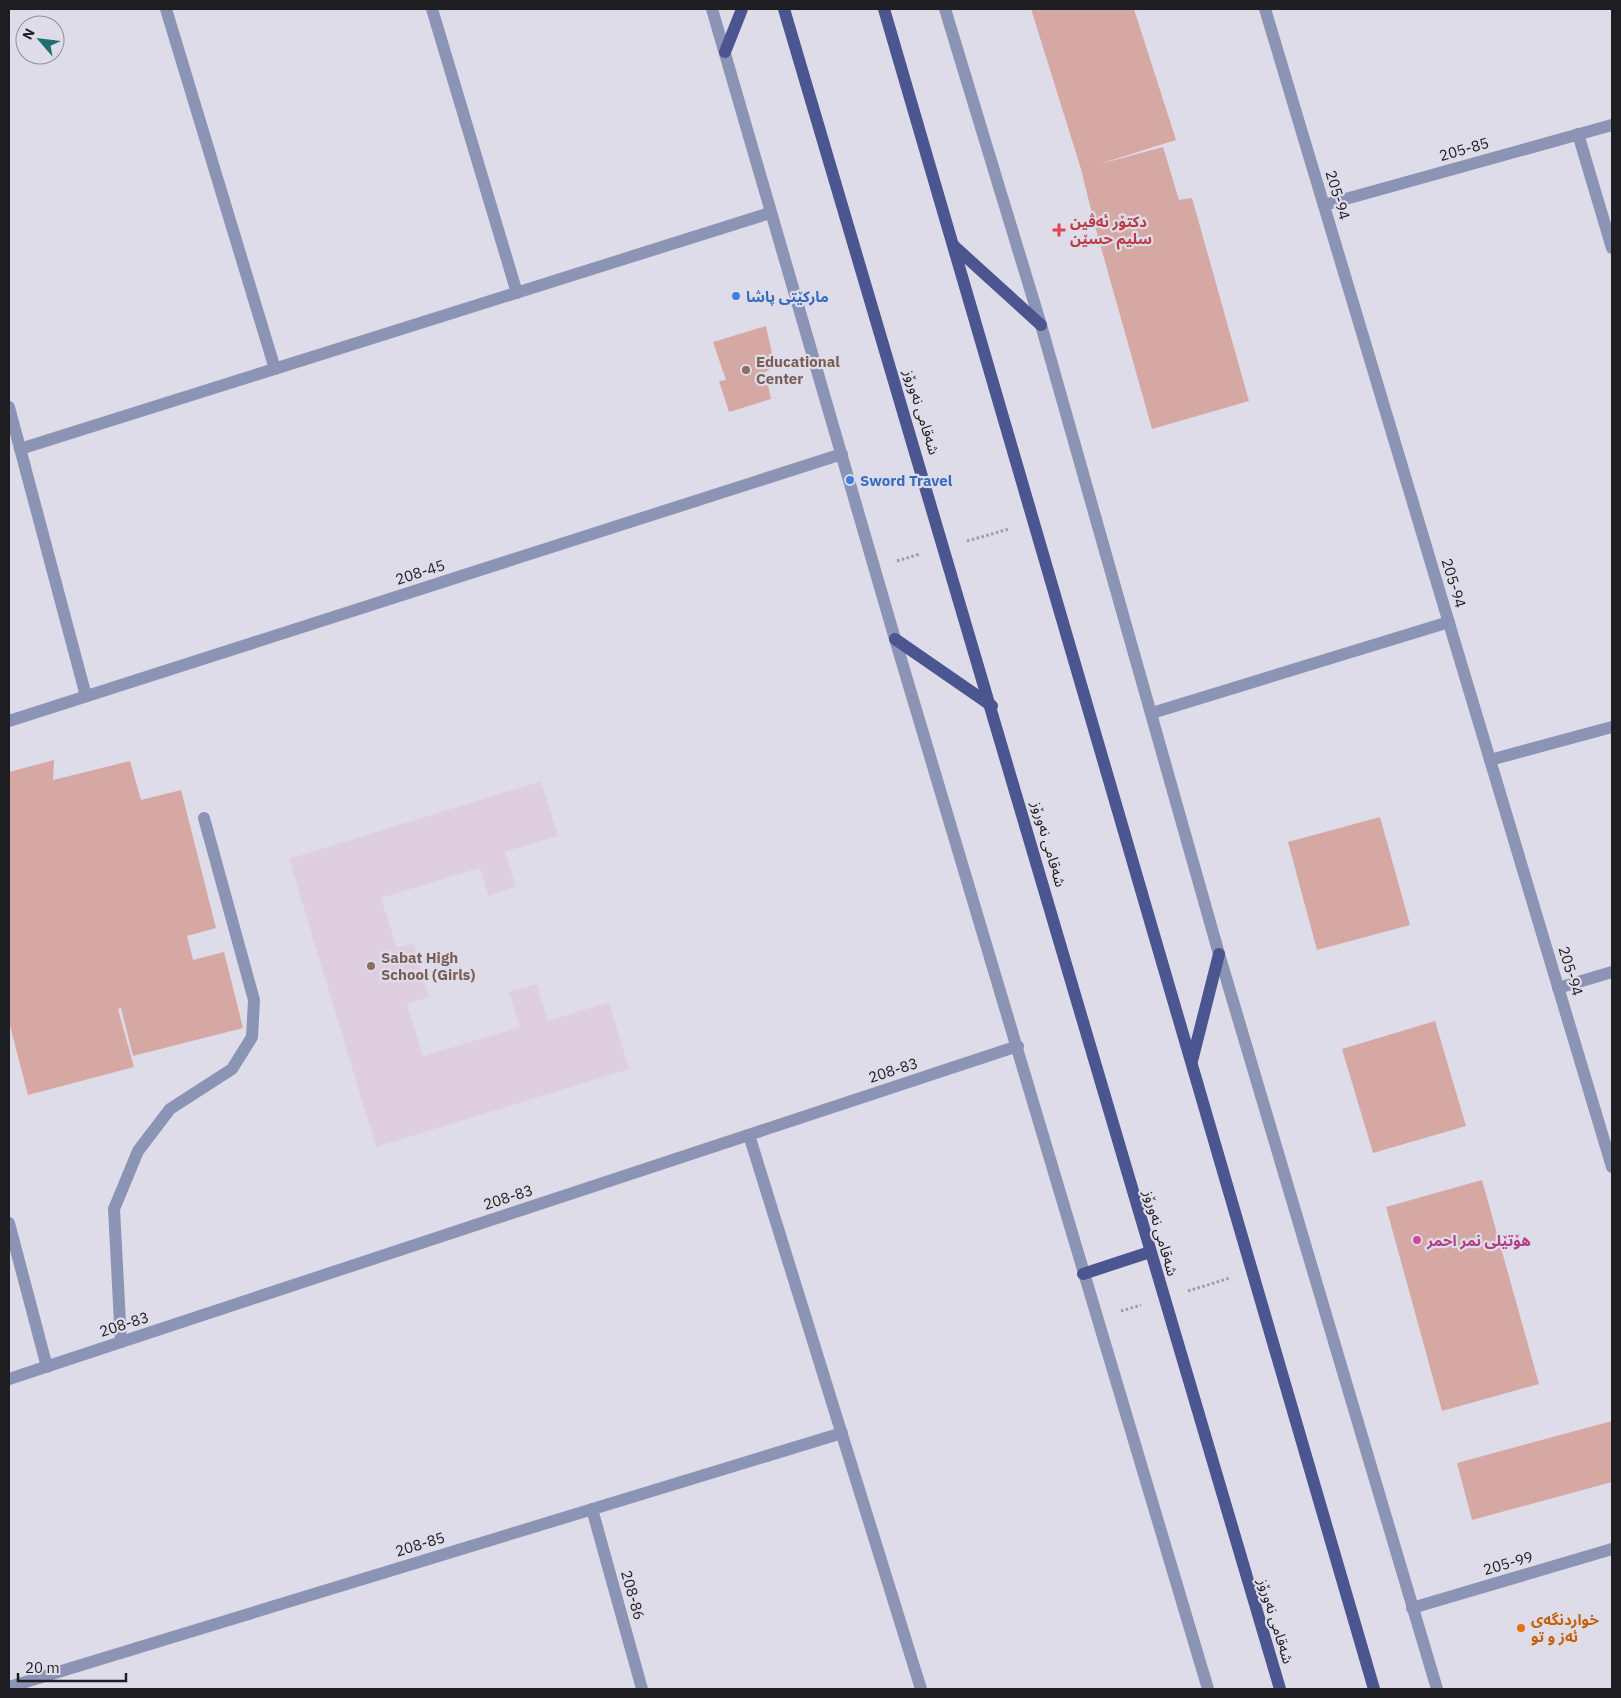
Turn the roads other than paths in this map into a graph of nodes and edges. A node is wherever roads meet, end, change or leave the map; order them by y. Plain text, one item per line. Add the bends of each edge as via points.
1 (166, 9) edge
2 (432, 9) edge
3 (712, 9) edge
4 (742, 9) edge
5 (784, 9) edge
6 (884, 9) edge
7 (945, 9) edge
8 (1265, 9) edge
9 (725, 52) junction
10 (1612, 125) edge
11 (1578, 134) junction
12 (1324, 205) junction
13 (770, 213) junction
14 (953, 246) junction
15 (1612, 248) edge
16 (518, 293) junction
17 (1041, 325) junction
18 (274, 369) junction
19 (9, 407) edge
20 (20, 449) junction
21 (842, 454) junction
22 (1449, 622) junction
23 (895, 639) junction
24 (86, 696) junction
25 (992, 706) junction
26 (1152, 712) junction
27 (9, 721) edge
28 (1612, 727) edge
29 (1490, 760) junction
30 (204, 818) dead end
31 (1219, 954) junction
32 (1612, 972) edge
33 (1558, 988) junction
34 (1018, 1046) junction
35 (1192, 1061) junction
36 (749, 1135) junction
37 (1612, 1167) edge
38 (9, 1223) edge
39 (1150, 1252) junction
40 (1083, 1274) junction
41 (122, 1342) junction
42 (47, 1367) junction
43 (9, 1378) edge
44 (842, 1433) junction
45 (592, 1509) junction
46 (1612, 1549) edge
47 (1412, 1608) junction
48 (9, 1687) edge
49 (642, 1689) edge
50 (921, 1689) edge
51 (1208, 1689) edge
52 (1280, 1689) edge
53 (1374, 1689) edge
54 (1438, 1689) edge

1 - 18 street
2 - 16 street
3 - 9 street
4 - 9 main road
5 - 25 main road, شەقامی نەورۆز
6 - 14 main road
7 - 17 street
8 - 12 street, 205-94
9 - 13 street
10 - 11 street, 205-85
11 - 12 street, 205-85
11 - 15 street
12 - 22 street, 205-94
13 - 16 street
13 - 21 street
14 - 17 main road
14 - 35 main road
16 - 18 street
17 - 26 street
18 - 20 street
19 - 20 street
20 - 24 street
21 - 23 street
21 - 24 street, 208-45
22 - 26 street
22 - 29 street, 205-94
23 - 25 main road
23 - 34 street
24 - 27 street, 208-45
25 - 39 main road, شەقامی نەورۆز
26 - 31 street
28 - 29 street
29 - 33 street, 205-94
30 - 41 street via 254,1000 252,1037 232,1069 170,1109 138,1151 114,1209
31 - 35 main road
31 - 47 street
32 - 33 street
33 - 37 street, 205-94
34 - 36 street, 208-83
34 - 40 street
35 - 53 main road
36 - 41 street, 208-83
36 - 44 street
38 - 42 street
39 - 40 main road
39 - 52 main road, شەقامی نەورۆز
40 - 51 street
41 - 42 street, 208-83
42 - 43 street, 208-83
44 - 45 street, 208-85
44 - 50 street
45 - 48 street, 208-85
45 - 49 street, 208-86
46 - 47 street, 205-99
47 - 54 street

